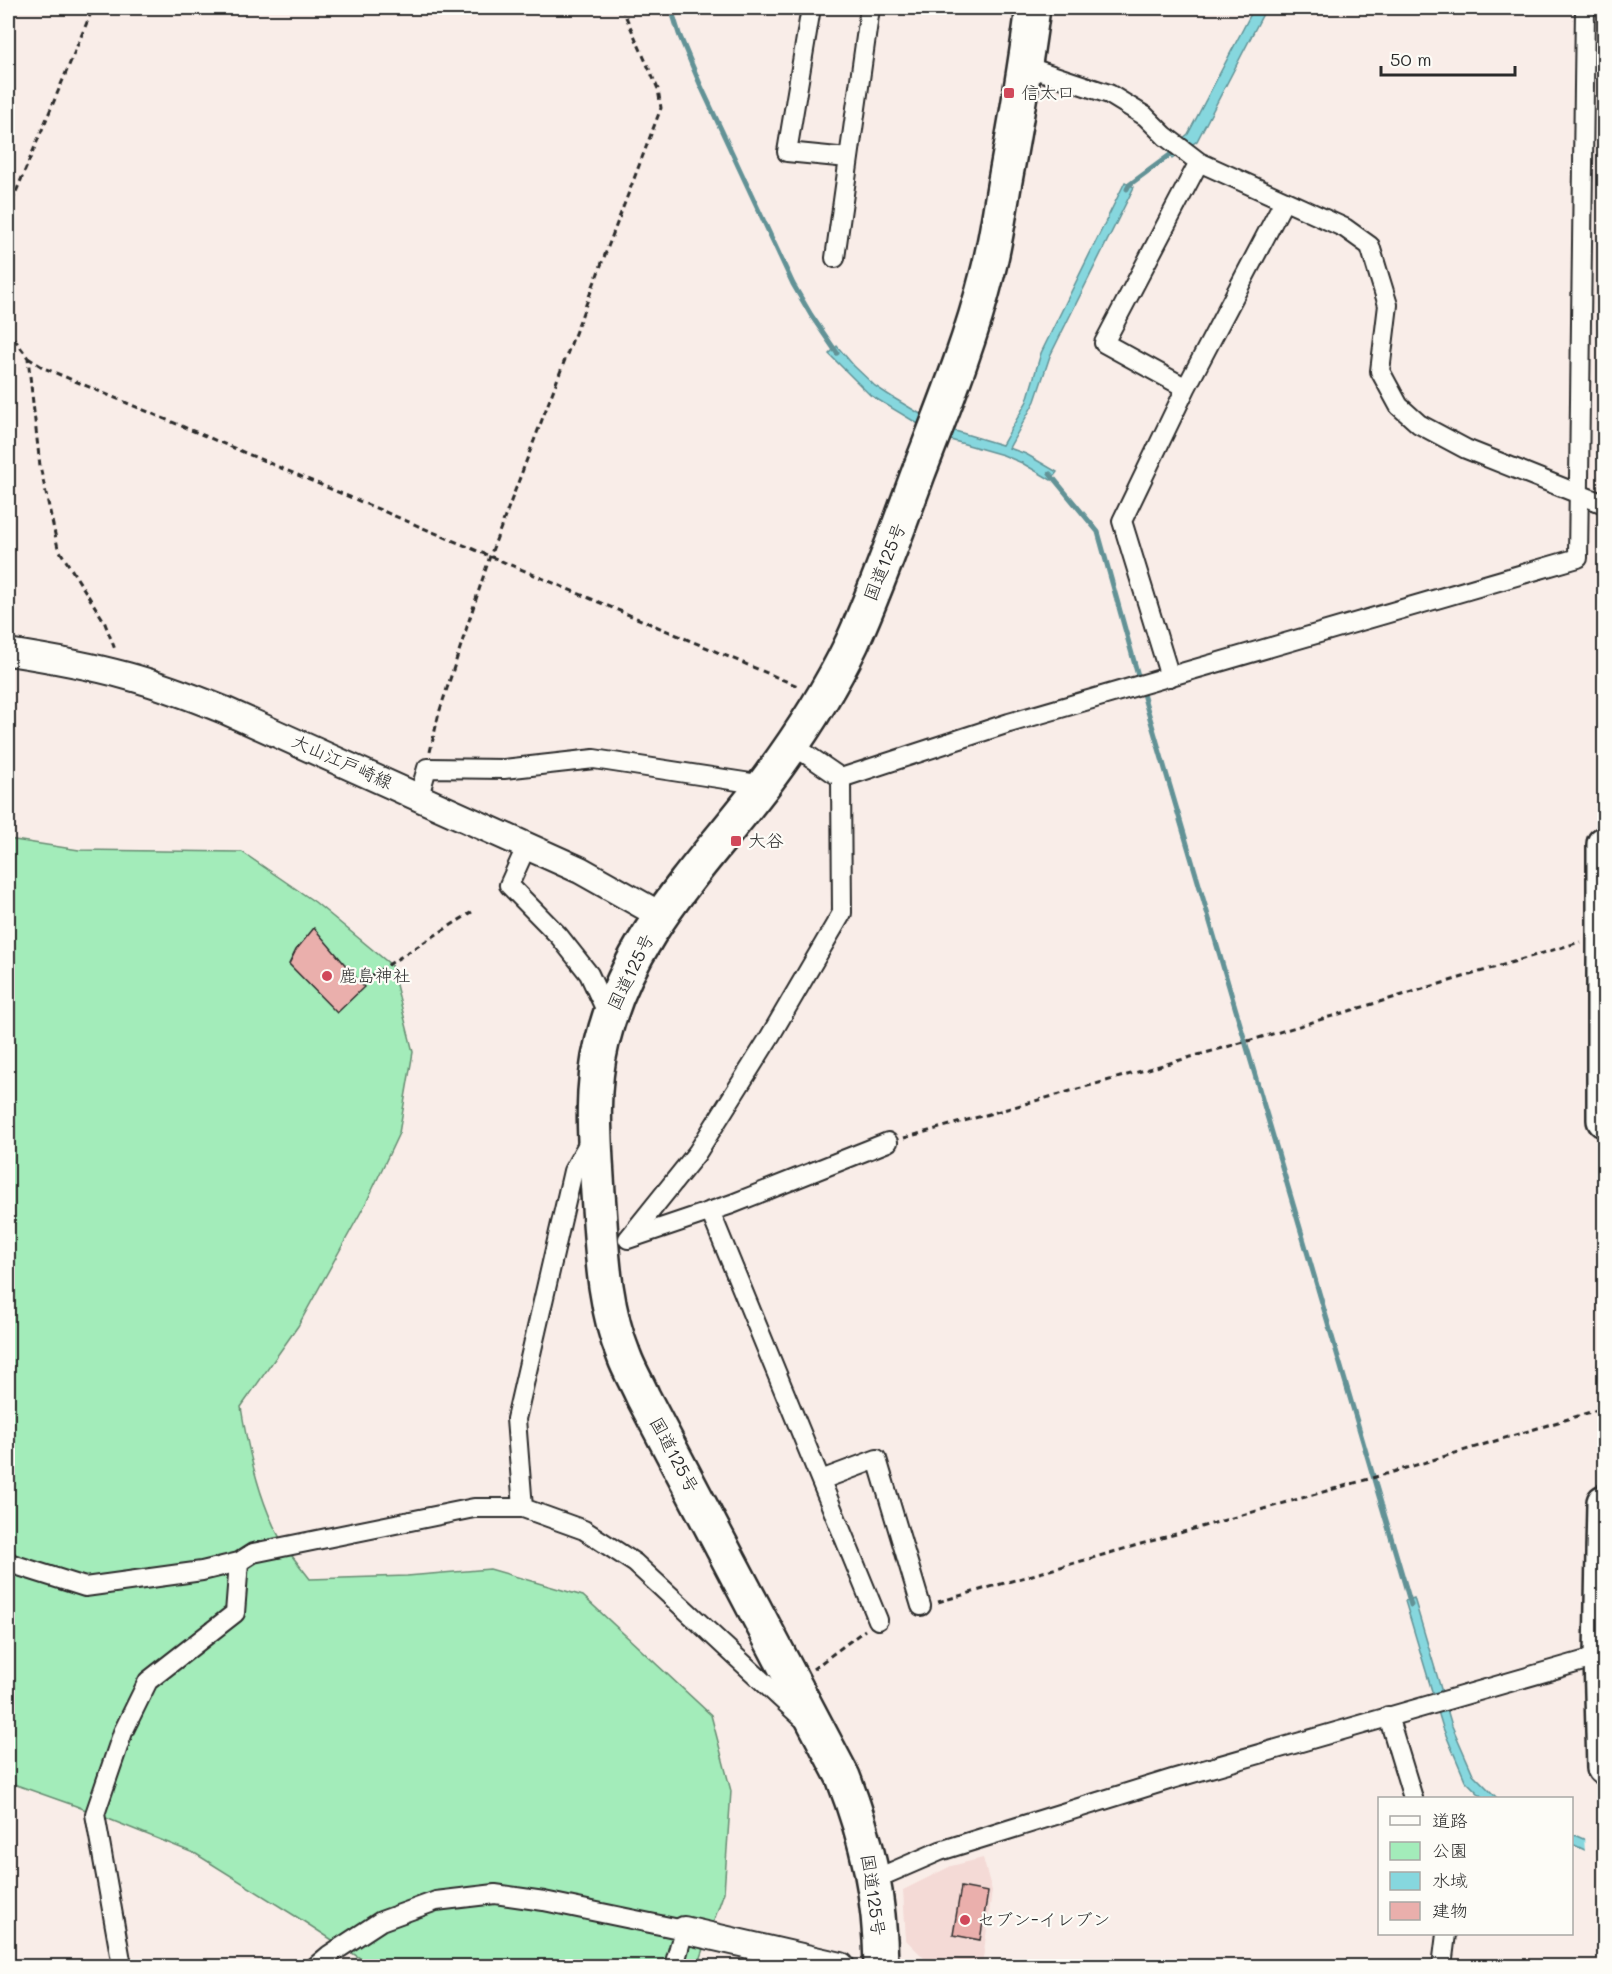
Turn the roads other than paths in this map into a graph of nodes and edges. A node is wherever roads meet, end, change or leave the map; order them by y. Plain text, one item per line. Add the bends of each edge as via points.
1 (811, 8) edge
2 (870, 8) edge
3 (1034, 8) edge
4 (1586, 8) edge
5 (1025, 66) junction
6 (848, 158) junction
7 (1199, 162) junction
8 (1284, 201) junction
9 (835, 258) dead end
10 (1186, 388) junction
11 (1578, 492) junction
12 (1605, 504) edge
13 (8, 652) edge
14 (1165, 678) junction
15 (793, 745) junction
16 (841, 778) junction
17 (764, 785) junction
18 (419, 796) junction
19 (1605, 844) edge
20 (526, 845) junction
21 (660, 915) junction
22 (1603, 935) edge
23 (609, 1017) junction
24 (1605, 1120) edge
25 (595, 1132) junction
26 (888, 1142) road end
27 (710, 1211) junction
28 (615, 1243) junction
29 (821, 1480) junction
30 (1605, 1502) edge
31 (523, 1508) junction
32 (8, 1561) edge
33 (239, 1562) junction
34 (921, 1606) road end
35 (878, 1620) road end
36 (1603, 1655) edge
37 (1388, 1716) junction
38 (819, 1728) junction
39 (1605, 1768) edge
40 (1413, 1797) edge
41 (873, 1880) junction
42 (684, 1930) junction
43 (1446, 1935) edge
44 (122, 1966) edge
45 (316, 1966) edge
46 (674, 1966) edge
47 (841, 1966) edge
48 (881, 1966) edge
49 (1442, 1966) edge

1 - 6 street via 787,152
2 - 6 street
3 - 5 highway, 国道125号
4 - 11 street
5 - 7 street via 1109,94 1145,116
5 - 15 highway, 国道125号 via 988,271 947,399 852,642
6 - 9 street
7 - 8 street
7 - 10 street via 1104,343
8 - 10 street
8 - 11 street via 1345,228 1370,246 1388,305 1380,371 1399,406 1419,424 1466,449
10 - 14 street via 1122,521
11 - 12 street
11 - 14 street via 1578,558
13 - 18 main road, 大山江戸崎線 via 126,675 178,692
14 - 16 street via 1009,723
15 - 16 street
15 - 17 highway, 国道125号
16 - 28 street via 842,913 697,1153
17 - 18 street via 594,759 504,769 427,768
17 - 21 highway, 国道125号
18 - 20 main road, 大山江戸崎線
19 - 22 highway
20 - 21 main road, 大山江戸崎線
20 - 23 street via 509,885 559,936 589,974
21 - 23 highway, 国道125号 via 633,960
22 - 24 highway
23 - 25 highway, 国道125号 via 596,1084
25 - 28 highway, 国道125号
25 - 31 street via 573,1171 516,1419
26 - 27 street
27 - 28 street
27 - 29 street
28 - 38 highway, 国道125号 via 611,1315 623,1354
29 - 34 street via 877,1459
29 - 35 street
30 - 36 highway
31 - 33 street via 474,1508 253,1553
31 - 38 street via 584,1530 635,1563 803,1718
32 - 33 street via 85,1587 202,1572
33 - 44 street via 235,1613 148,1681 123,1732 95,1814
36 - 37 street
36 - 39 highway
37 - 40 street
37 - 41 street via 940,1851
38 - 41 highway, 国道125号 via 859,1818
41 - 48 highway, 国道125号
42 - 45 street via 495,1894 436,1901 381,1921
42 - 46 street
42 - 47 main road
43 - 49 street

